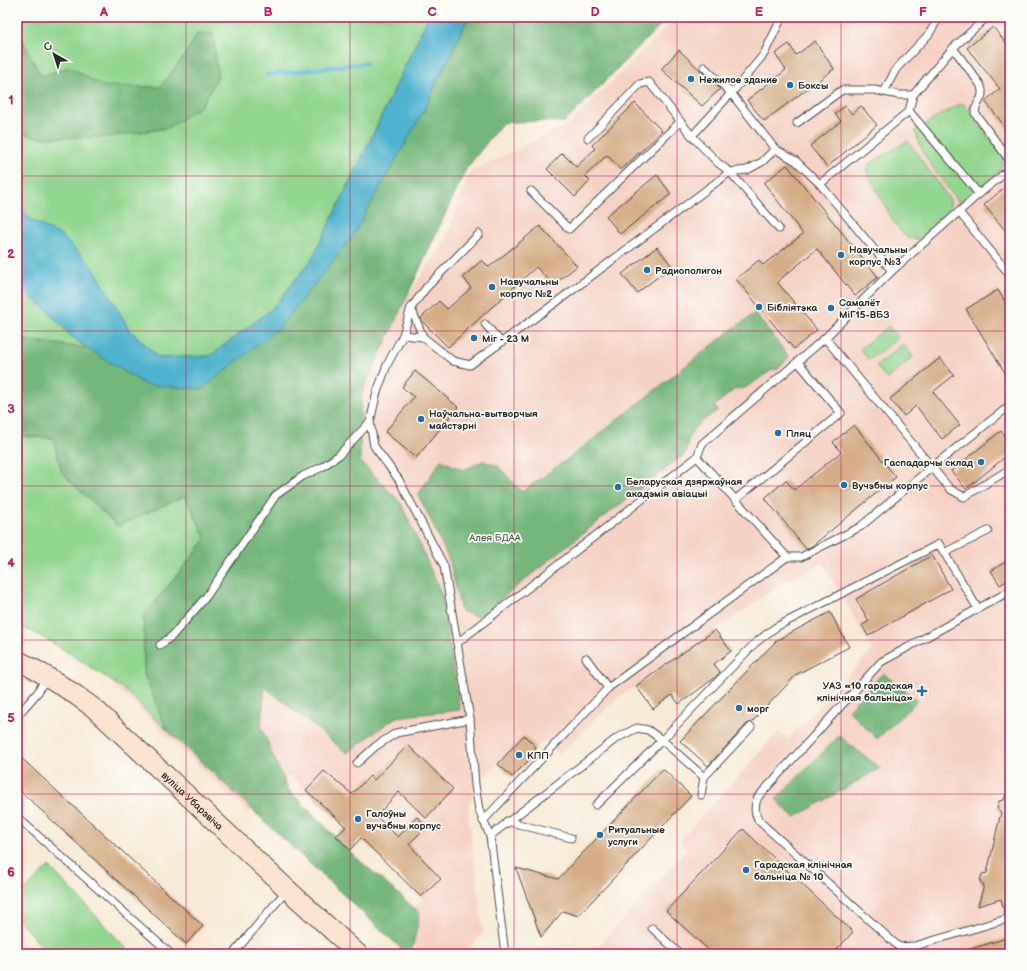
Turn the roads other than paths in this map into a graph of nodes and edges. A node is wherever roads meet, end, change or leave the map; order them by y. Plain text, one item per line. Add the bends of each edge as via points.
1 (782, 17) edge
2 (940, 17) edge
3 (987, 17) edge
4 (1007, 17) edge
5 (1010, 19) edge
6 (953, 48) junction
7 (704, 67) dead end
8 (884, 92) junction
9 (731, 93) junction
10 (913, 95) junction
11 (909, 111) junction
12 (680, 122) junction
13 (797, 124) dead end
14 (692, 136) junction
15 (588, 138) dead end
16 (775, 149) junction
17 (1010, 161) edge
18 (1010, 169) edge
19 (730, 172) junction
20 (820, 184) junction
21 (532, 191) dead end
22 (979, 194) junction
23 (959, 212) junction
24 (778, 229) dead end
25 (480, 234) dead end
26 (892, 271) junction
27 (1010, 275) edge
28 (411, 308) junction
29 (485, 324) dead end
30 (402, 335) junction
31 (423, 337) junction
32 (825, 338) junction
33 (501, 342) junction
34 (798, 362) junction
35 (1010, 407) edge
36 (370, 422) junction
37 (697, 457) junction
38 (932, 467) junction
39 (1010, 470) edge
40 (735, 500) junction
41 (988, 531) dead end
42 (944, 553) junction
43 (787, 557) junction
44 (1010, 591) edge
45 (978, 609) junction
46 (457, 643) junction
47 (160, 645) dead end
48 (586, 658) dead end
49 (17, 660) edge
50 (47, 676) junction
51 (608, 688) junction
52 (17, 716) edge
53 (470, 719) junction
54 (751, 727) dead end
55 (662, 740) junction
56 (357, 764) dead end
57 (704, 777) junction
58 (701, 795) dead end
59 (596, 805) dead end
60 (17, 817) edge
61 (483, 821) junction
62 (508, 821) junction
63 (490, 836) junction
64 (571, 838) dead end
65 (288, 890) junction
66 (1010, 918) edge
67 (652, 928) dead end
68 (171, 954) edge
69 (233, 954) edge
70 (358, 954) edge
71 (505, 954) edge
72 (680, 954) edge

1 - 9 lane via 764,54
2 - 8 lane via 930,34 896,69
3 - 6 lane
4 - 5 lane
6 - 10 lane
6 - 17 lane via 983,90 975,113
7 - 9 lane
8 - 10 lane
8 - 13 lane via 842,90
9 - 14 lane
9 - 16 lane
10 - 11 lane
11 - 20 lane
11 - 22 lane
12 - 14 lane
12 - 15 lane via 649,82 640,84
12 - 21 lane via 569,229
14 - 19 lane
16 - 19 lane via 762,162 746,170
16 - 20 lane via 796,161
18 - 22 lane
19 - 24 lane
19 - 33 lane
20 - 26 lane
22 - 23 lane
23 - 26 lane
23 - 27 lane
25 - 28 lane via 426,288
26 - 32 lane
28 - 30 lane
28 - 31 lane
29 - 33 lane
30 - 31 lane
30 - 36 lane via 376,392
31 - 33 lane via 453,362 470,365
32 - 34 lane
32 - 38 lane
34 - 37 lane via 702,444
34 - 40 lane via 840,414
35 - 38 lane
36 - 46 lane via 374,446 399,480 444,566
36 - 47 lane via 339,455 276,495 206,597 172,636
37 - 40 lane
37 - 46 lane
38 - 39 lane via 950,489 964,497
38 - 43 lane via 860,527 801,557
40 - 43 lane
41 - 42 lane
42 - 45 lane
42 - 55 lane via 939,544 776,627 755,643
43 - 51 lane
44 - 45 lane
45 - 66 lane via 881,662 758,797 754,813 759,821 899,947 915,946
46 - 53 lane
48 - 51 lane
49 - 50 main road, вуліца Убарэвіча
50 - 52 lane via 38,692
50 - 65 main road, вуліца Убарэвіча via 95,709
51 - 61 lane
53 - 56 lane via 396,733 376,746
53 - 61 lane via 475,785
54 - 57 lane
55 - 57 lane
55 - 59 lane
55 - 62 lane via 648,730 637,728 617,738
57 - 58 lane
60 - 68 lane
61 - 63 lane
62 - 63 lane
62 - 64 lane
63 - 71 lane
65 - 69 lane
65 - 70 main road, вуліца Убарэвіча
67 - 72 lane

